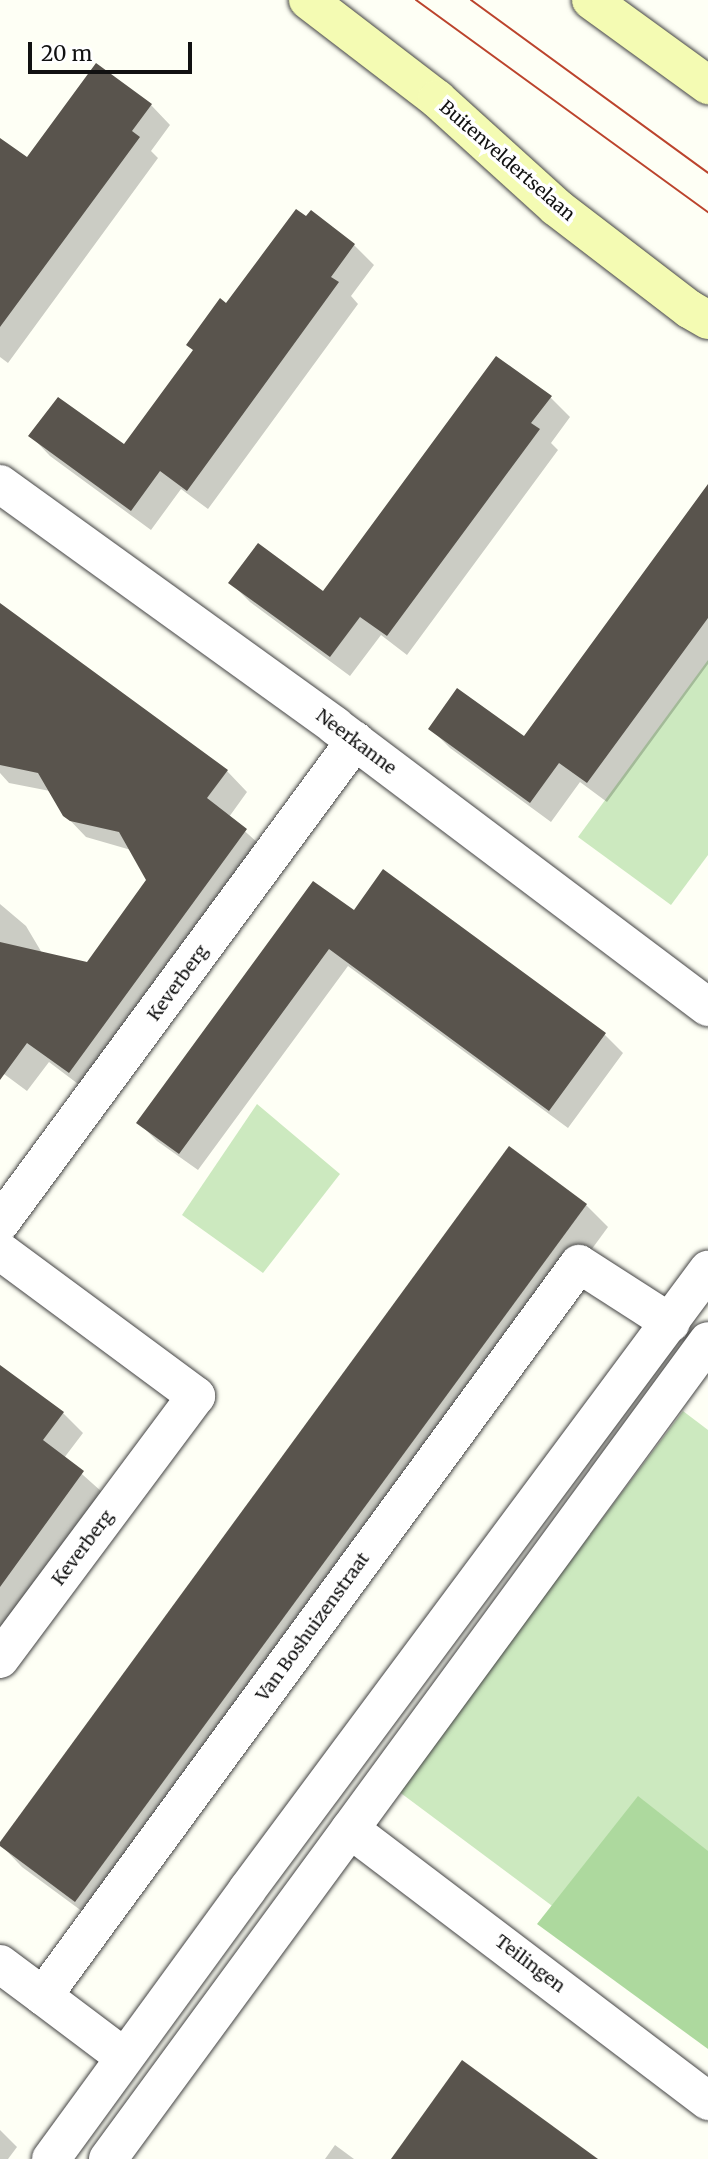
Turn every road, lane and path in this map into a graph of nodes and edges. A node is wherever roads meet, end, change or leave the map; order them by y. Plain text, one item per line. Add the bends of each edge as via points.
1 (308, 0) edge
2 (591, 0) edge
3 (708, 85) edge
4 (708, 320) edge
5 (0, 484) edge
6 (355, 741) junction
7 (708, 1007) edge
8 (0, 1223) edge
9 (0, 1251) edge
10 (708, 1270) edge
11 (671, 1323) junction
12 (706, 1347) edge
13 (0, 1659) edge
14 (312, 1802) junction
15 (350, 1829) junction
16 (0, 1964) edge
17 (43, 1996) junction
18 (124, 2057) junction
19 (163, 2084) junction
20 (708, 2101) edge
21 (51, 2159) edge
22 (108, 2159) edge

1 - 4 main road, Buitenveldertselaan via 437,99 556,207
2 - 3 main road
5 - 6 street, Neerkanne
6 - 7 street, Neerkanne
6 - 8 street, Keverberg
9 - 13 street, Keverberg via 196,1395
10 - 11 street
11 - 12 street, Van Boshuizenstraat
11 - 14 street
11 - 17 street, Van Boshuizenstraat via 579,1264
12 - 15 street, Van Boshuizenstraat
14 - 15 street
14 - 18 street
15 - 19 street, Van Boshuizenstraat
15 - 20 street, Teilingen
16 - 17 street
17 - 18 street
18 - 19 street
18 - 21 street
19 - 22 street, Van Boshuizenstraat

